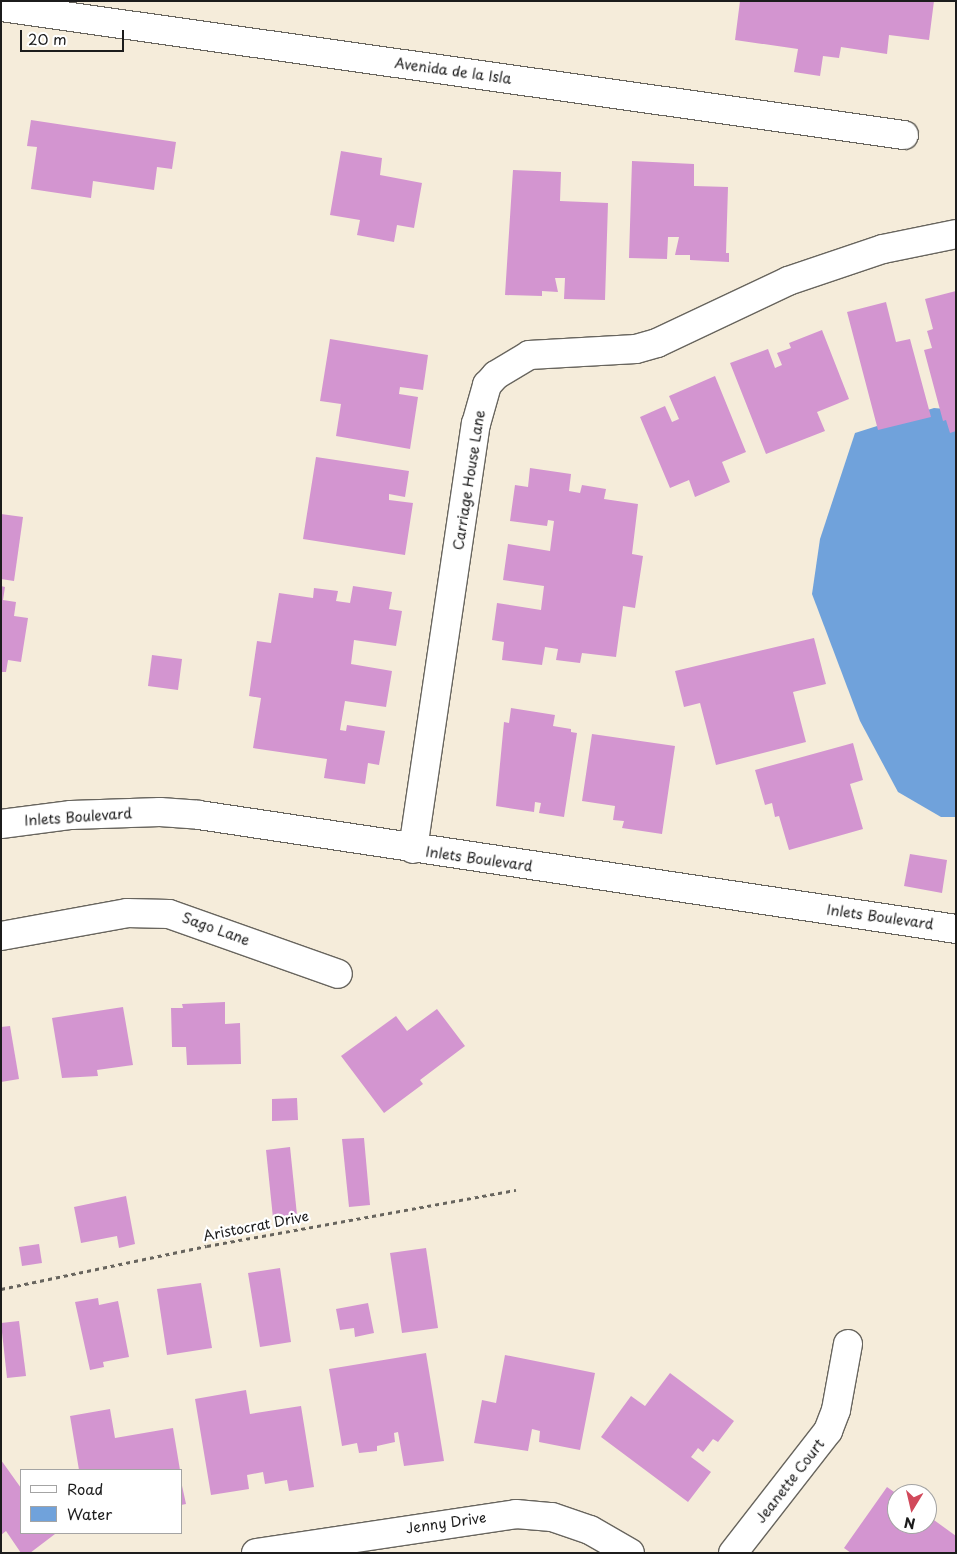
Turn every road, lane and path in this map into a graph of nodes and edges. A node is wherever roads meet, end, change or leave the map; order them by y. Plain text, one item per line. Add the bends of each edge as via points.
1 (1, 7) edge
2 (904, 135) dead end
3 (956, 234) edge
4 (956, 244) edge
5 (883, 249) junction
6 (1, 824) edge
7 (413, 849) junction
8 (956, 929) edge
9 (1, 936) edge
10 (338, 974) dead end
11 (516, 1190) dead end
12 (1, 1289) edge
13 (848, 1344) dead end
14 (256, 1553) edge
15 (630, 1553) edge
16 (733, 1553) edge

1 - 2 street, Avenida de la Isla
3 - 5 street, Carriage House Lane
4 - 5 street, Carriage House Lane
5 - 7 street, Carriage House Lane via 788,281 657,343 636,349 529,356 512,363 492,380 476,424
6 - 7 street, Inlets Boulevard via 71,815 160,812 199,815
7 - 8 street, Inlets Boulevard
9 - 10 street, Sago Lane via 127,913 168,914
11 - 12 path, Aristocrat Drive
13 - 16 street, Jeanette Court via 836,1410 828,1431
14 - 15 street, Jenny Drive via 516,1514 552,1517 590,1530

